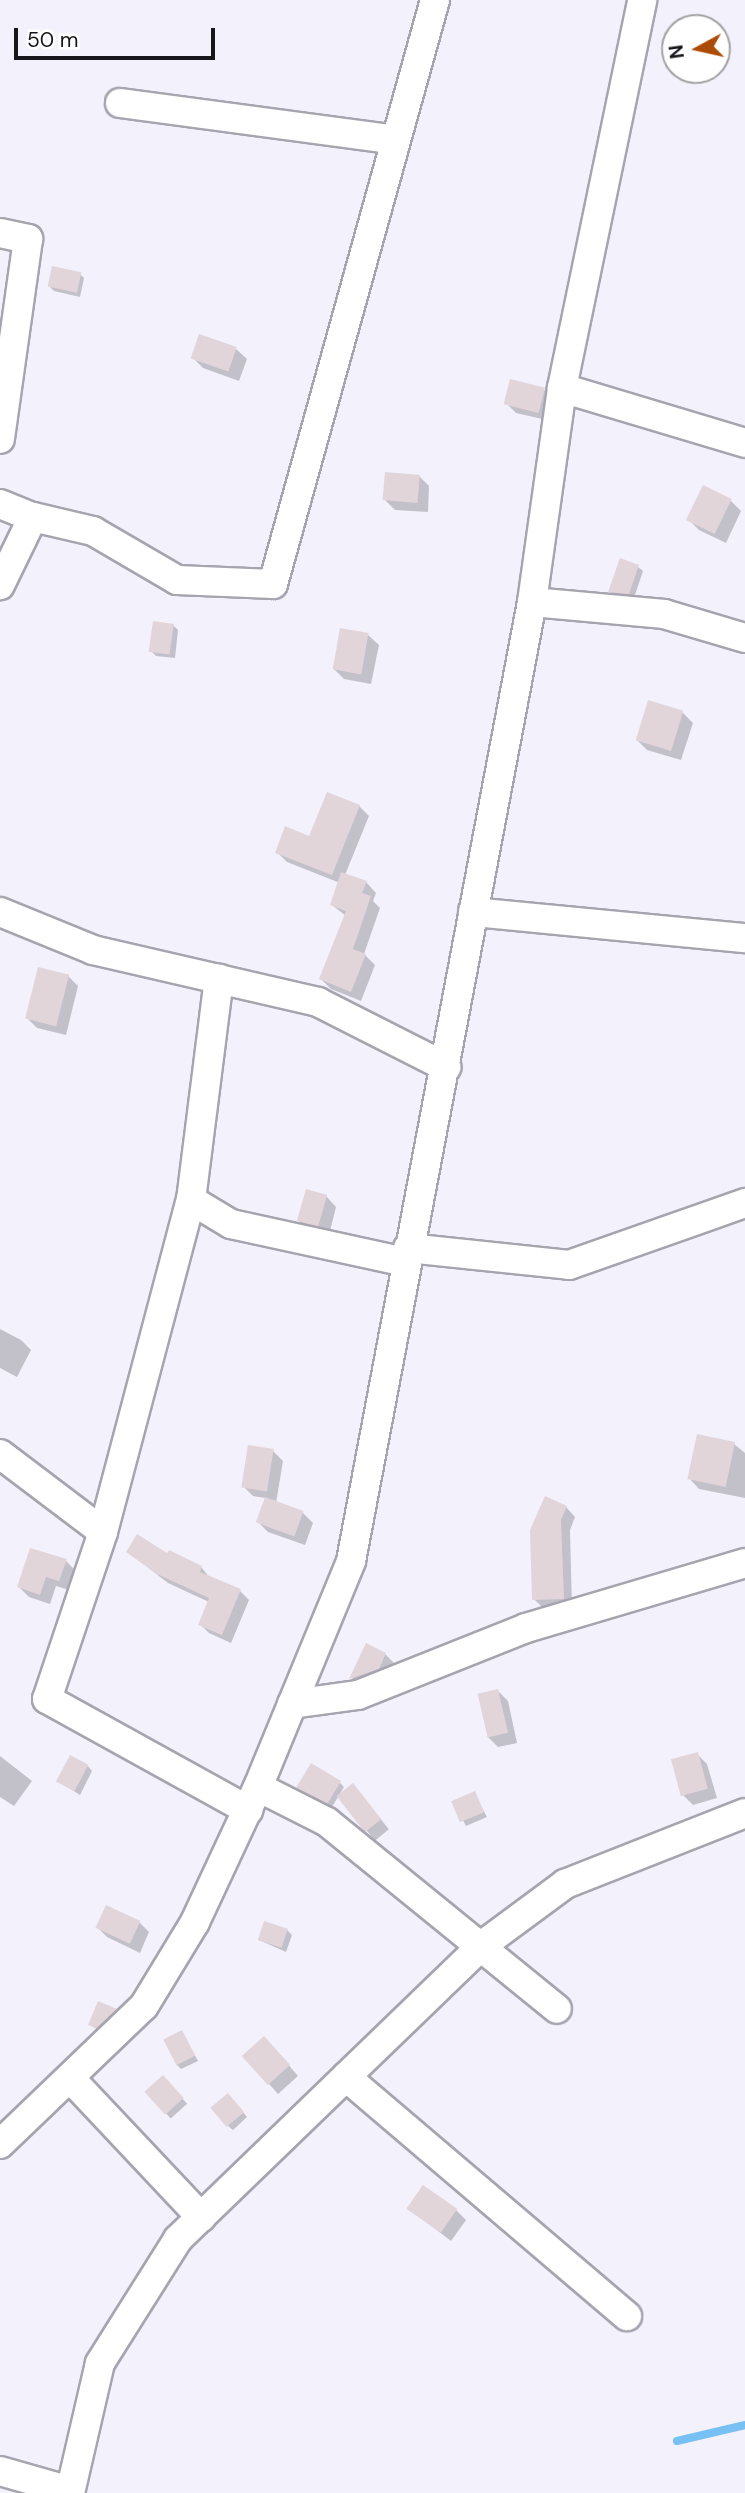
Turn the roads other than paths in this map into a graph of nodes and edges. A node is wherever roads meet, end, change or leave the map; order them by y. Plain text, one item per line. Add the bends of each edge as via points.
1 (435, 0) edge
2 (642, 0) edge
3 (120, 103) dead end
4 (396, 140) junction
5 (0, 233) edge
6 (562, 387) junction
7 (0, 439) edge
8 (745, 443) edge
9 (0, 504) edge
10 (33, 517) junction
11 (0, 585) edge
12 (532, 602) junction
13 (745, 638) edge
14 (0, 912) edge
15 (474, 912) junction
16 (745, 938) edge
17 (219, 979) junction
18 (446, 1067) junction
19 (191, 1200) junction
20 (745, 1203) edge
21 (407, 1255) junction
22 (0, 1454) edge
23 (103, 1532) junction
24 (745, 1563) edge
25 (292, 1704) junction
26 (253, 1798) junction
27 (745, 1813) edge
28 (480, 1947) junction
29 (557, 2009) dead end
30 (346, 2077) junction
31 (71, 2079) junction
32 (0, 2144) edge
33 (201, 2217) junction
34 (626, 2316) dead end
35 (0, 2471) edge
36 (70, 2492) edge

1 - 4 street
2 - 6 street
3 - 4 street
4 - 10 street via 274,584 177,580 93,531
5 - 7 street via 28,239
6 - 8 street
6 - 12 street
9 - 10 street
10 - 11 street
12 - 13 street via 664,614
12 - 15 street
14 - 17 street via 93,950
15 - 16 street
15 - 18 street
17 - 18 street via 318,1002
17 - 19 street
18 - 21 street
19 - 21 street via 231,1224
19 - 23 street
20 - 21 street via 569,1265
21 - 25 street via 351,1561
22 - 23 street
23 - 26 street via 47,1699
24 - 25 street via 526,1628 358,1695
25 - 26 street
26 - 28 street via 327,1822
26 - 31 street via 195,1922 144,2006
27 - 28 street via 565,1884
28 - 29 street
28 - 30 street
30 - 33 street
30 - 34 street
31 - 32 street
31 - 33 street
33 - 36 street via 178,2239 100,2363
35 - 36 street

